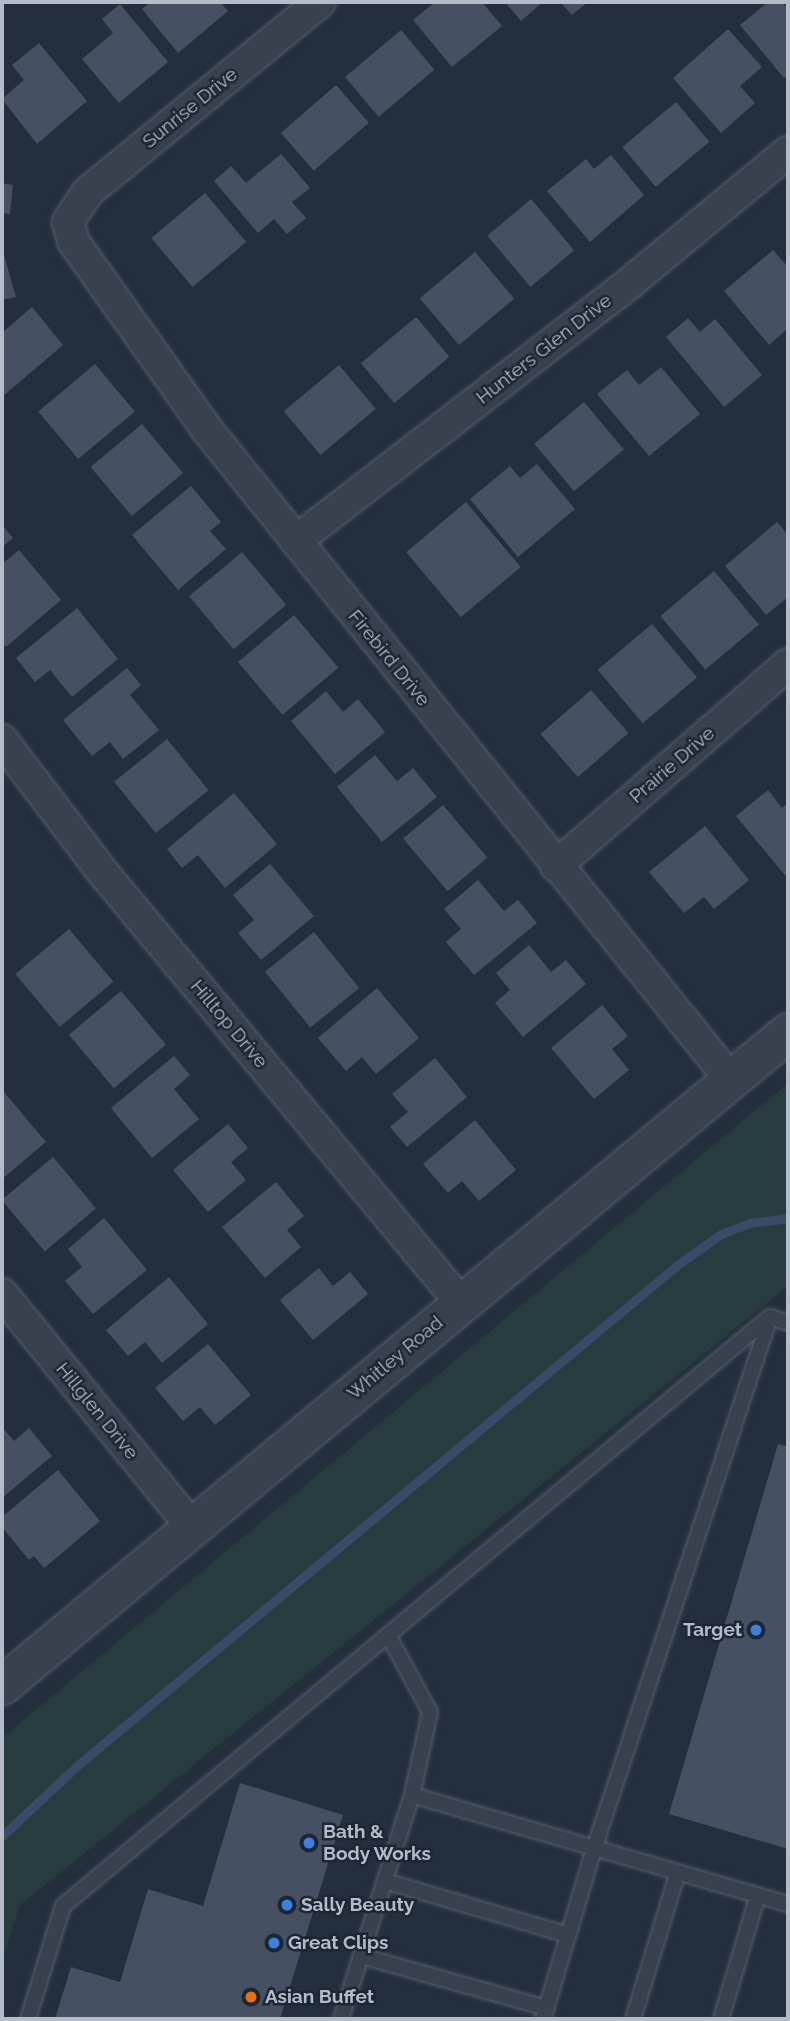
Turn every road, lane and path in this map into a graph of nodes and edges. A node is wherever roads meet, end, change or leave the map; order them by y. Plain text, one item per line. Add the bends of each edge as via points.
1 (320, 2) edge
2 (788, 152) edge
3 (68, 222) joint
4 (296, 541) junction
5 (788, 664) edge
6 (2, 740) edge
7 (556, 866) junction
8 (788, 1032) edge
9 (731, 1080) junction
10 (2, 1294) edge
11 (461, 1303) junction
12 (770, 1317) junction
13 (788, 1323) edge
14 (192, 1527) junction
15 (388, 1635) junction
16 (2, 1685) edge
17 (412, 1795) junction
18 (594, 1849) junction
19 (678, 1872) junction
20 (385, 1881) junction
21 (758, 1895) junction
22 (788, 1904) edge
23 (568, 1935) junction
24 (362, 1955) junction
25 (545, 2014) edge
26 (28, 2019) edge
27 (341, 2019) edge
28 (633, 2019) edge
29 (721, 2019) edge

1 - 3 street, Sunrise Drive via 88,192
2 - 4 street, Hunters Glen Drive via 632,281
3 - 4 street, Firebird Drive via 73,241 208,431
4 - 7 street, Firebird Drive
5 - 7 street, Prairie Drive
6 - 11 street, Hilltop Drive via 104,874
7 - 9 street, Firebird Drive
8 - 9 street, Whitley Road
9 - 11 street, Whitley Road
10 - 14 street, Hillglen Drive
11 - 14 street, Whitley Road
12 - 13 lane
12 - 15 lane
12 - 18 lane
14 - 16 street, Whitley Road
15 - 17 lane via 430,1712
15 - 26 lane via 63,1906
17 - 18 lane
17 - 20 lane
18 - 19 lane
18 - 23 lane
19 - 21 lane
19 - 28 lane
20 - 23 lane
20 - 24 lane
21 - 22 lane
21 - 29 lane
23 - 25 lane
24 - 25 lane
24 - 27 lane

